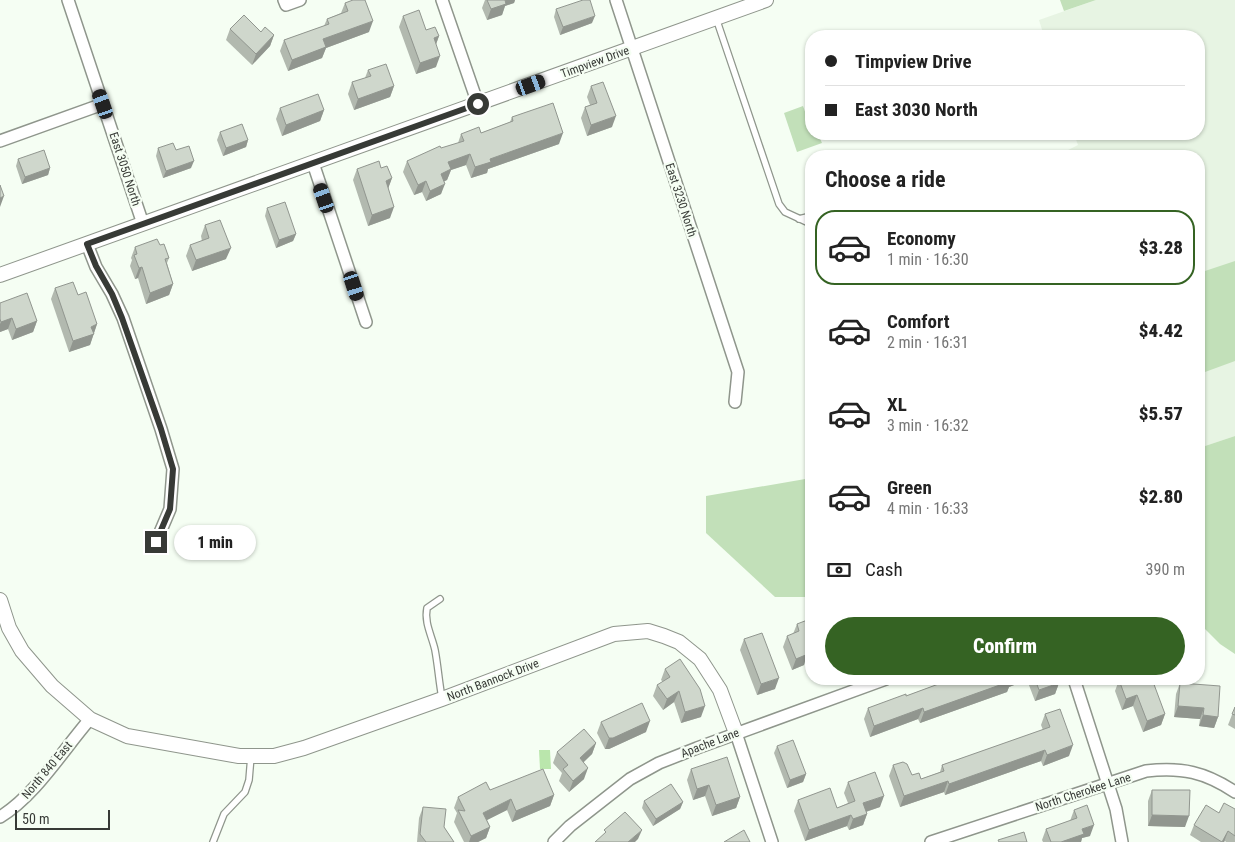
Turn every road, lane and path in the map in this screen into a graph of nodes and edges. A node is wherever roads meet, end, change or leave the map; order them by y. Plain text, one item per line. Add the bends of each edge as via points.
1 (68, 0) edge
2 (300, 0) edge
3 (442, 0) edge
4 (616, 0) edge
5 (766, 0) edge
6 (285, 3) edge
7 (716, 18) junction
8 (631, 49) junction
9 (103, 104) junction
10 (478, 104) junction
11 (0, 141) edge
12 (313, 163) junction
13 (805, 218) edge
14 (799, 219) junction
15 (805, 222) edge
16 (143, 224) junction
17 (87, 244) junction
18 (0, 275) edge
19 (366, 322) dead end
20 (735, 402) dead end
21 (156, 542) dead end
22 (440, 599) dead end
23 (0, 600) edge
24 (869, 685) edge
25 (1076, 685) edge
26 (442, 699) junction
27 (90, 718) junction
28 (736, 733) junction
29 (251, 756) junction
30 (1107, 783) junction
31 (1235, 792) edge
32 (0, 817) edge
33 (949, 839) edge
34 (213, 842) edge
35 (554, 842) edge
36 (772, 842) edge
37 (931, 842) edge
38 (1122, 842) edge

1 - 9 street, East 3050 North
2 - 6 street
3 - 10 street
4 - 8 street, East 3230 North
5 - 7 street, Timpview Drive
7 - 8 street, Timpview Drive
7 - 14 lane via 779,204 785,212
8 - 10 street, Timpview Drive
8 - 20 street, East 3230 North via 738,372
9 - 11 street
9 - 16 street, East 3050 North
10 - 12 street, Timpview Drive
12 - 16 street, Timpview Drive
12 - 19 street
13 - 14 lane
14 - 15 lane
16 - 17 street, Timpview Drive
17 - 18 street, Timpview Drive
17 - 21 street via 122,318 173,469 170,509
22 - 26 lane via 427,608 426,622 435,651
23 - 27 street, North Bannock Drive via 9,628 22,651 52,686
24 - 28 street, Apache Lane
25 - 30 street
26 - 28 street, North Bannock Drive via 614,634 648,631 679,642 700,659 720,690
26 - 29 street, North Bannock Drive via 304,748 274,756
27 - 29 street, North Bannock Drive via 127,736
27 - 32 street, North 840 East via 15,808
28 - 35 street, Apache Lane via 659,763 630,779
28 - 36 street, North Bannock Drive
29 - 34 lane via 245,792 224,814
30 - 31 street, North Cherokee Lane via 1146,771 1178,770 1206,776
30 - 33 street, North Cherokee Lane
30 - 38 street
33 - 37 street, North Cherokee Lane

